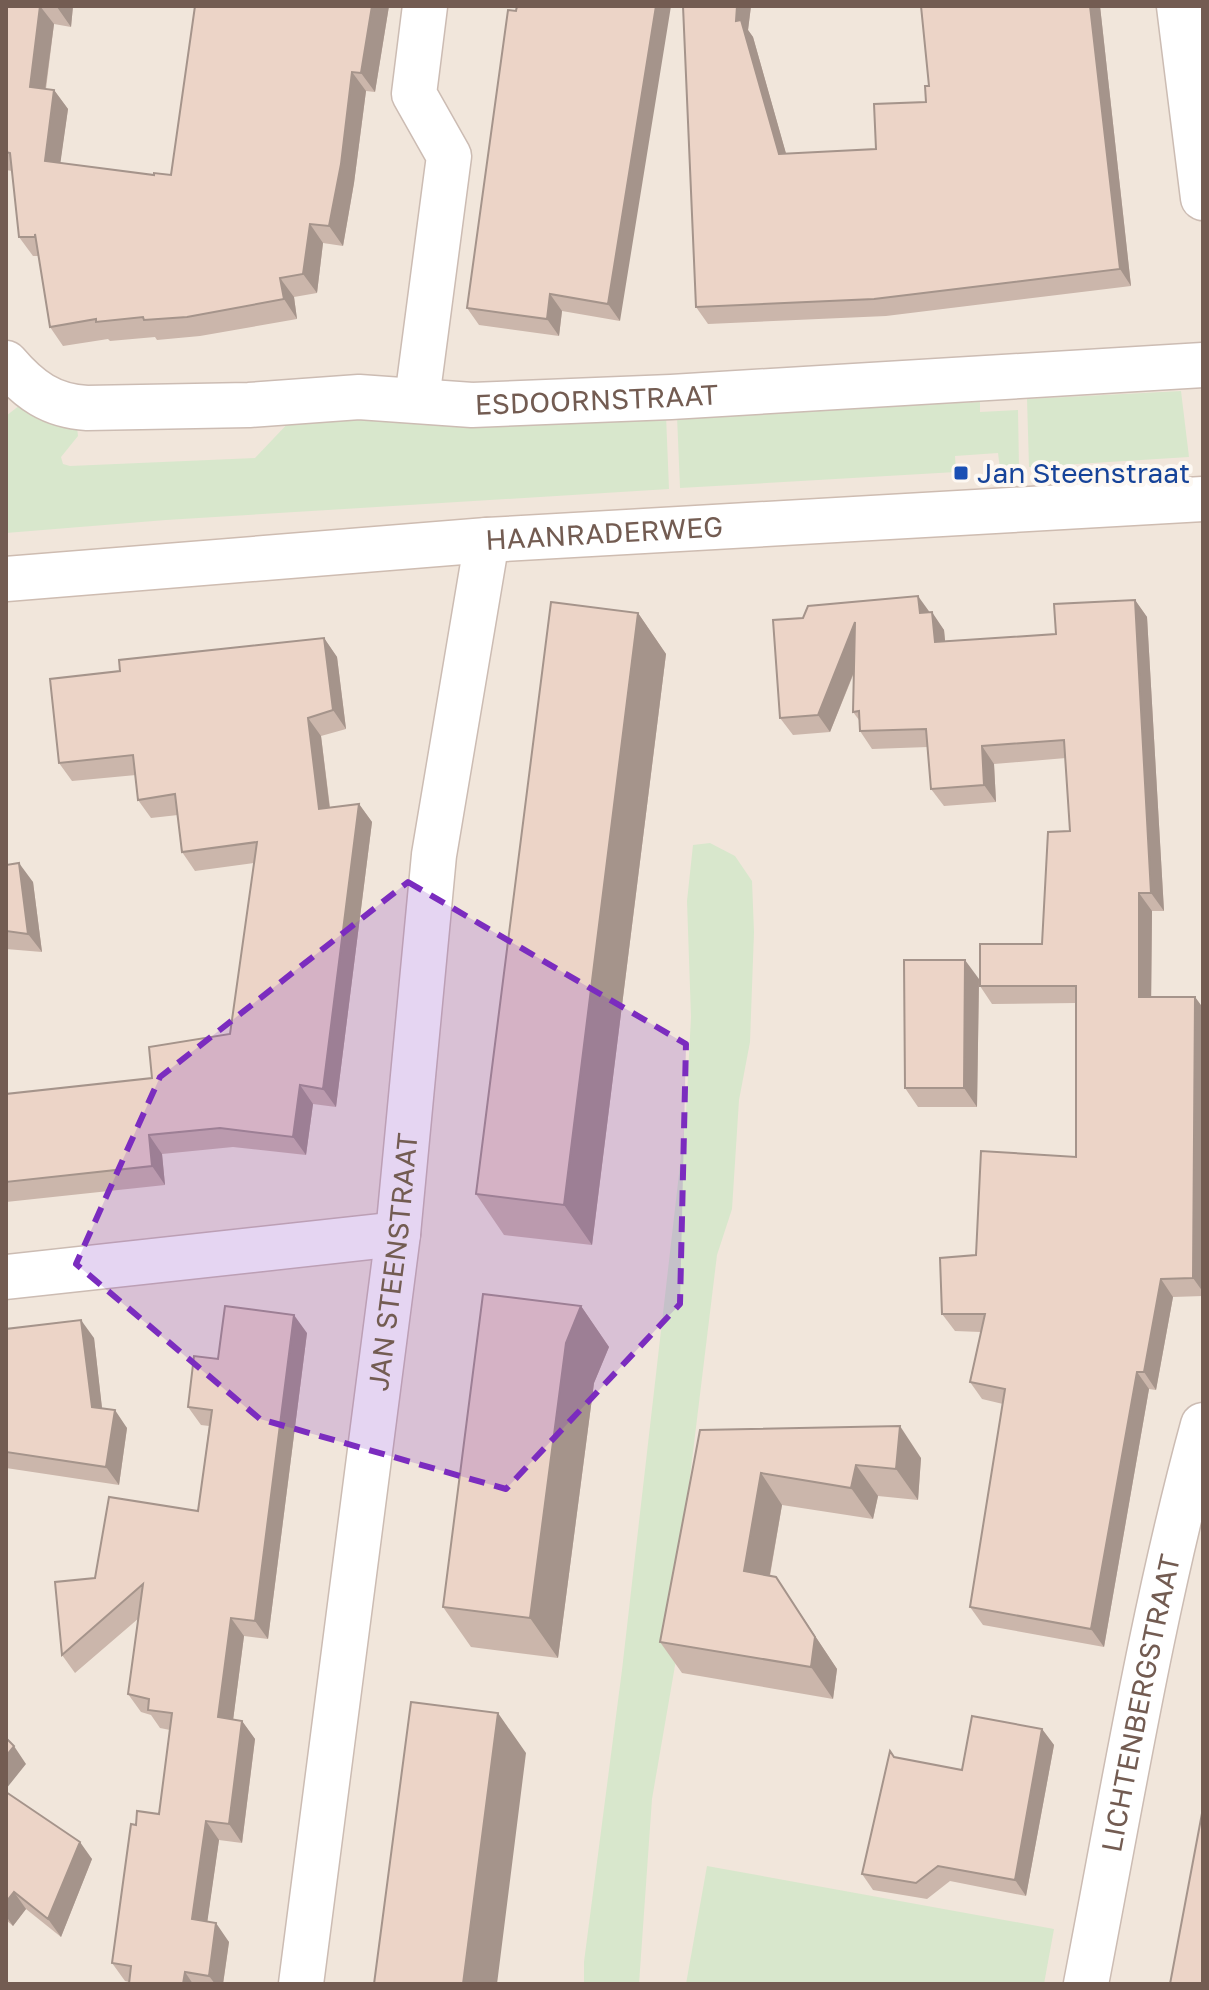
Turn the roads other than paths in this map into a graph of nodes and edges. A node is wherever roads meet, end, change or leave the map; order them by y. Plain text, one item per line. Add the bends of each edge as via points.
1 (425, 6) edge
2 (1179, 6) edge
3 (1203, 198) edge
4 (6, 363) edge
5 (1203, 365) edge
6 (417, 399) junction
7 (1203, 499) edge
8 (487, 540) junction
9 (6, 579) edge
10 (398, 1234) junction
11 (6, 1277) edge
12 (1203, 1425) edge
13 (301, 1984) edge
14 (1086, 1984) edge

1 - 6 street via 414,94 449,156
2 - 3 street
4 - 6 street, ESDOORNSTRAAT via 34,391 66,407
5 - 6 street, ESDOORNSTRAAT via 671,397 472,405
7 - 8 street, HAANRADERWEG
8 - 9 street, HAANRADERWEG
8 - 10 street, JAN STEENSTRAAT via 434,855
10 - 11 street
10 - 13 street, JAN STEENSTRAAT
12 - 14 street, LICHTENBERGSTRAAT via 1150,1654

